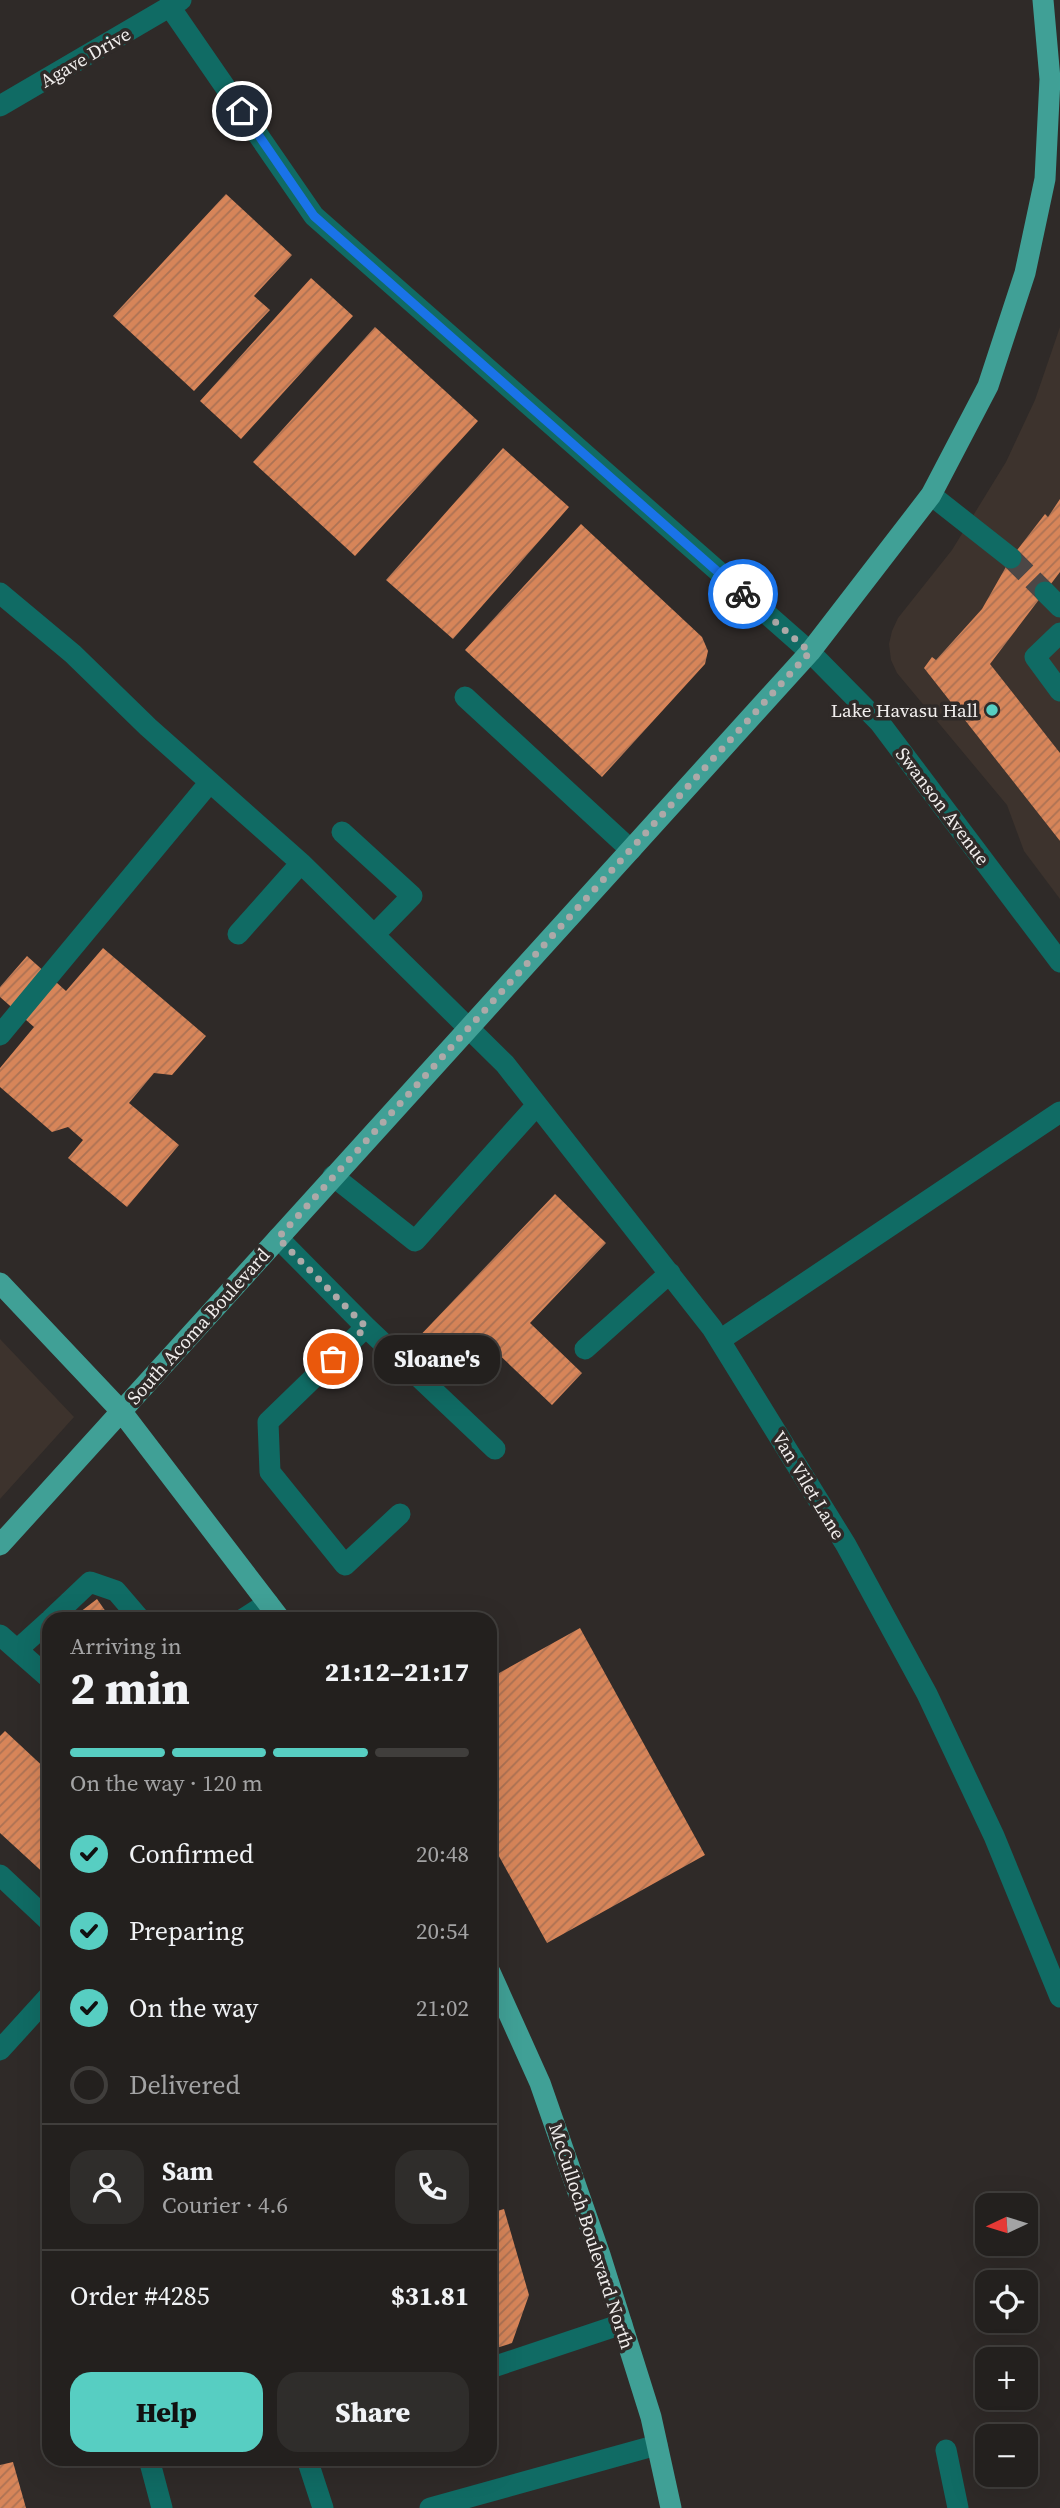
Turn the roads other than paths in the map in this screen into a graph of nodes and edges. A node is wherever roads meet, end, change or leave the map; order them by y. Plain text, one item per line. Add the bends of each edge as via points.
1 (1043, 0) edge
2 (175, 3) edge
3 (0, 106) edge
4 (932, 495) junction
5 (1011, 558) tunnel mouth
6 (0, 593) edge
7 (1060, 633) edge
8 (810, 652) junction
9 (1060, 691) edge
10 (465, 697) dead end
11 (210, 782) junction
12 (342, 832) dead end
13 (631, 850) junction
14 (301, 863) junction
15 (238, 934) dead end
16 (374, 935) junction
17 (1060, 962) edge
18 (469, 1027) junction
19 (0, 1035) edge
20 (537, 1105) junction
21 (1060, 1112) edge
22 (333, 1176) junction
23 (278, 1238) junction
24 (670, 1273) junction
25 (0, 1283) edge
26 (366, 1327) junction
27 (720, 1340) junction
28 (585, 1349) dead end
29 (121, 1411) junction
30 (495, 1449) dead end
31 (400, 1514) dead end
32 (0, 1545) edge
33 (274, 1611) edge
34 (58, 1612) edge
35 (134, 1612) edge
36 (42, 1627) edge
37 (0, 1635) edge
38 (18, 1649) junction
39 (42, 1671) edge
40 (0, 1875) edge
41 (42, 1914) edge
42 (497, 1988) edge
43 (1060, 1997) edge
44 (42, 2004) edge
45 (0, 2050) edge
46 (622, 2324) junction
47 (497, 2366) edge
48 (657, 2445) junction
49 (947, 2450) dead end
50 (151, 2466) edge
51 (309, 2466) edge
52 (162, 2508) edge
53 (323, 2508) edge
54 (430, 2508) edge
55 (671, 2508) edge
56 (958, 2508) edge

1 - 4 main road, South Acoma Boulevard via 1050,79 1045,179 1025,273 988,386
2 - 3 street, Agave Drive
2 - 8 street, Swanson Avenue via 314,216
4 - 5 street
4 - 8 main road, South Acoma Boulevard
6 - 11 street, Van Vilet Lane
7 - 9 street via 1035,657
8 - 13 main road, South Acoma Boulevard
8 - 17 street, Swanson Avenue via 880,723
10 - 13 street
11 - 14 street, Van Vilet Lane
11 - 19 street
12 - 16 street via 412,896
13 - 18 main road, South Acoma Boulevard
14 - 15 street
14 - 16 street, Van Vilet Lane
16 - 18 street, Van Vilet Lane
18 - 20 street, Van Vilet Lane
18 - 22 main road, South Acoma Boulevard
20 - 22 street via 415,1241
20 - 24 street, Van Vilet Lane
21 - 27 street
22 - 23 main road, South Acoma Boulevard
23 - 26 street
23 - 29 main road, South Acoma Boulevard
24 - 27 street, Van Vilet Lane
24 - 28 street
25 - 29 main road
26 - 30 street
26 - 31 street via 268,1422 270,1472 345,1565
27 - 43 street, Van Vilet Lane via 846,1545 927,1694 994,1836
29 - 32 main road, South Acoma Boulevard
29 - 33 main road
34 - 35 street via 90,1582 117,1591
36 - 38 street
37 - 38 street
38 - 39 street
40 - 41 street
42 - 46 main road, McCulloch Boulevard North via 540,2083
44 - 45 street
46 - 47 street
46 - 48 main road, McCulloch Boulevard North
48 - 54 street
48 - 55 main road, McCulloch Boulevard North
49 - 56 street
50 - 52 street
51 - 53 street

